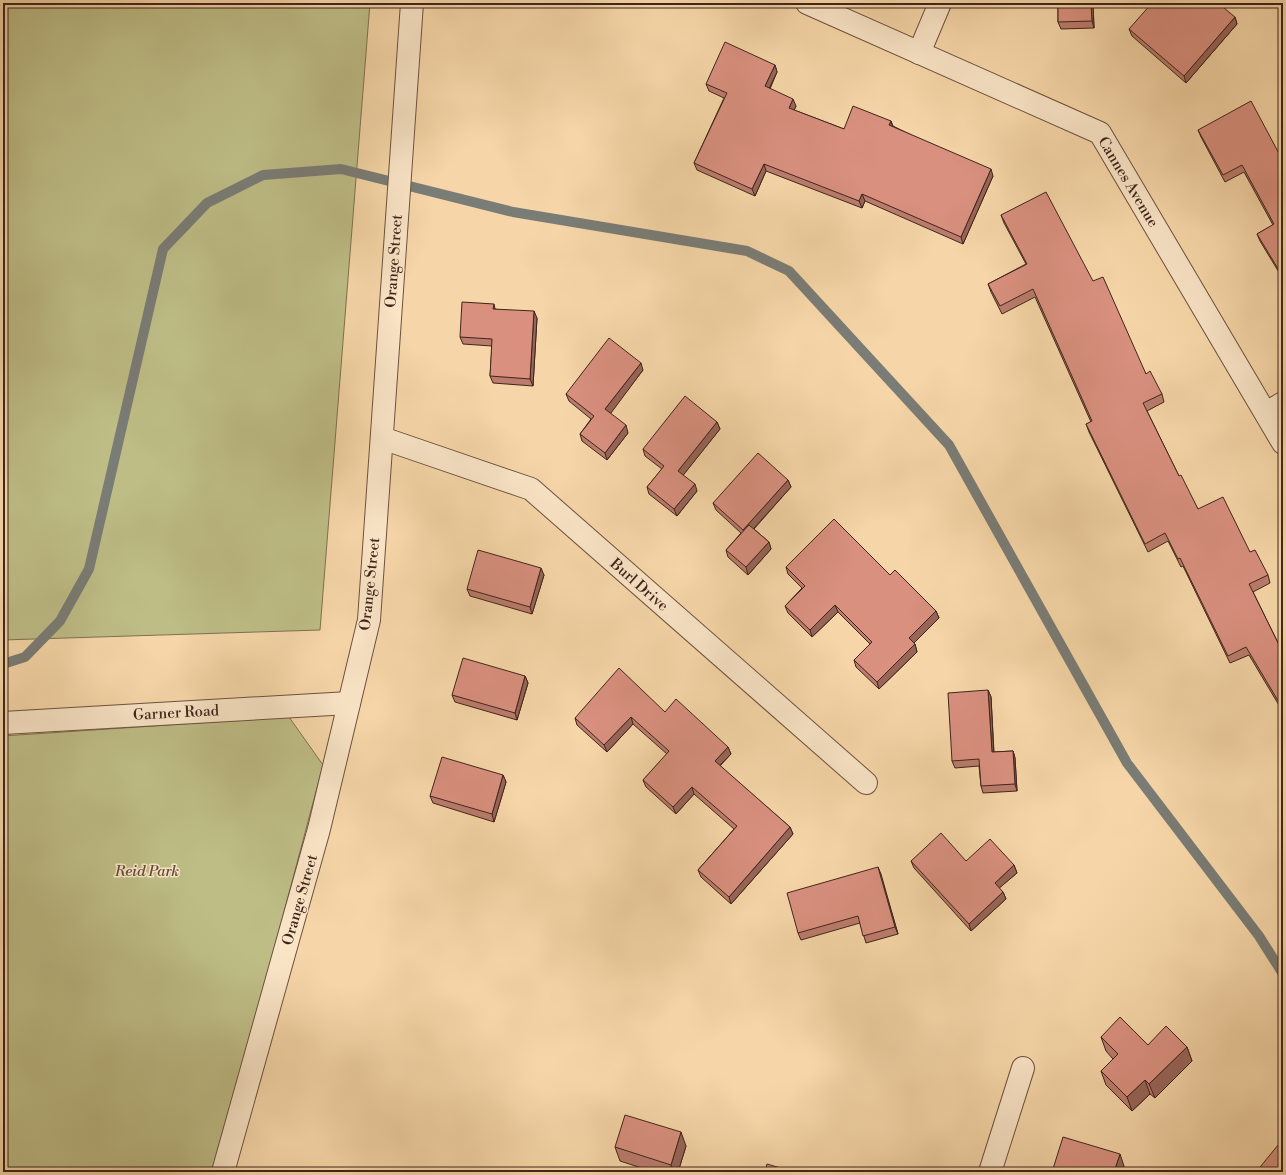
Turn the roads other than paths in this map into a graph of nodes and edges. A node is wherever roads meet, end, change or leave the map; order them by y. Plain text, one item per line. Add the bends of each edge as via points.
1 (412, 3) edge
2 (807, 3) edge
3 (940, 3) edge
4 (919, 53) junction
5 (1274, 408) edge
6 (382, 438) junction
7 (1283, 443) edge
8 (349, 703) junction
9 (3, 723) edge
10 (866, 784) dead end
11 (1023, 1068) dead end
12 (223, 1172) edge
13 (990, 1172) edge

1 - 6 street, Orange Street
2 - 4 street, Cannes Avenue
3 - 4 street
4 - 5 street, Cannes Avenue via 1100,133
5 - 7 street, Cannes Avenue
6 - 8 street, Orange Street via 369,620
6 - 10 street, Burl Drive via 531,489
8 - 9 street, Garner Road
8 - 12 street, Orange Street via 320,829
11 - 13 street

